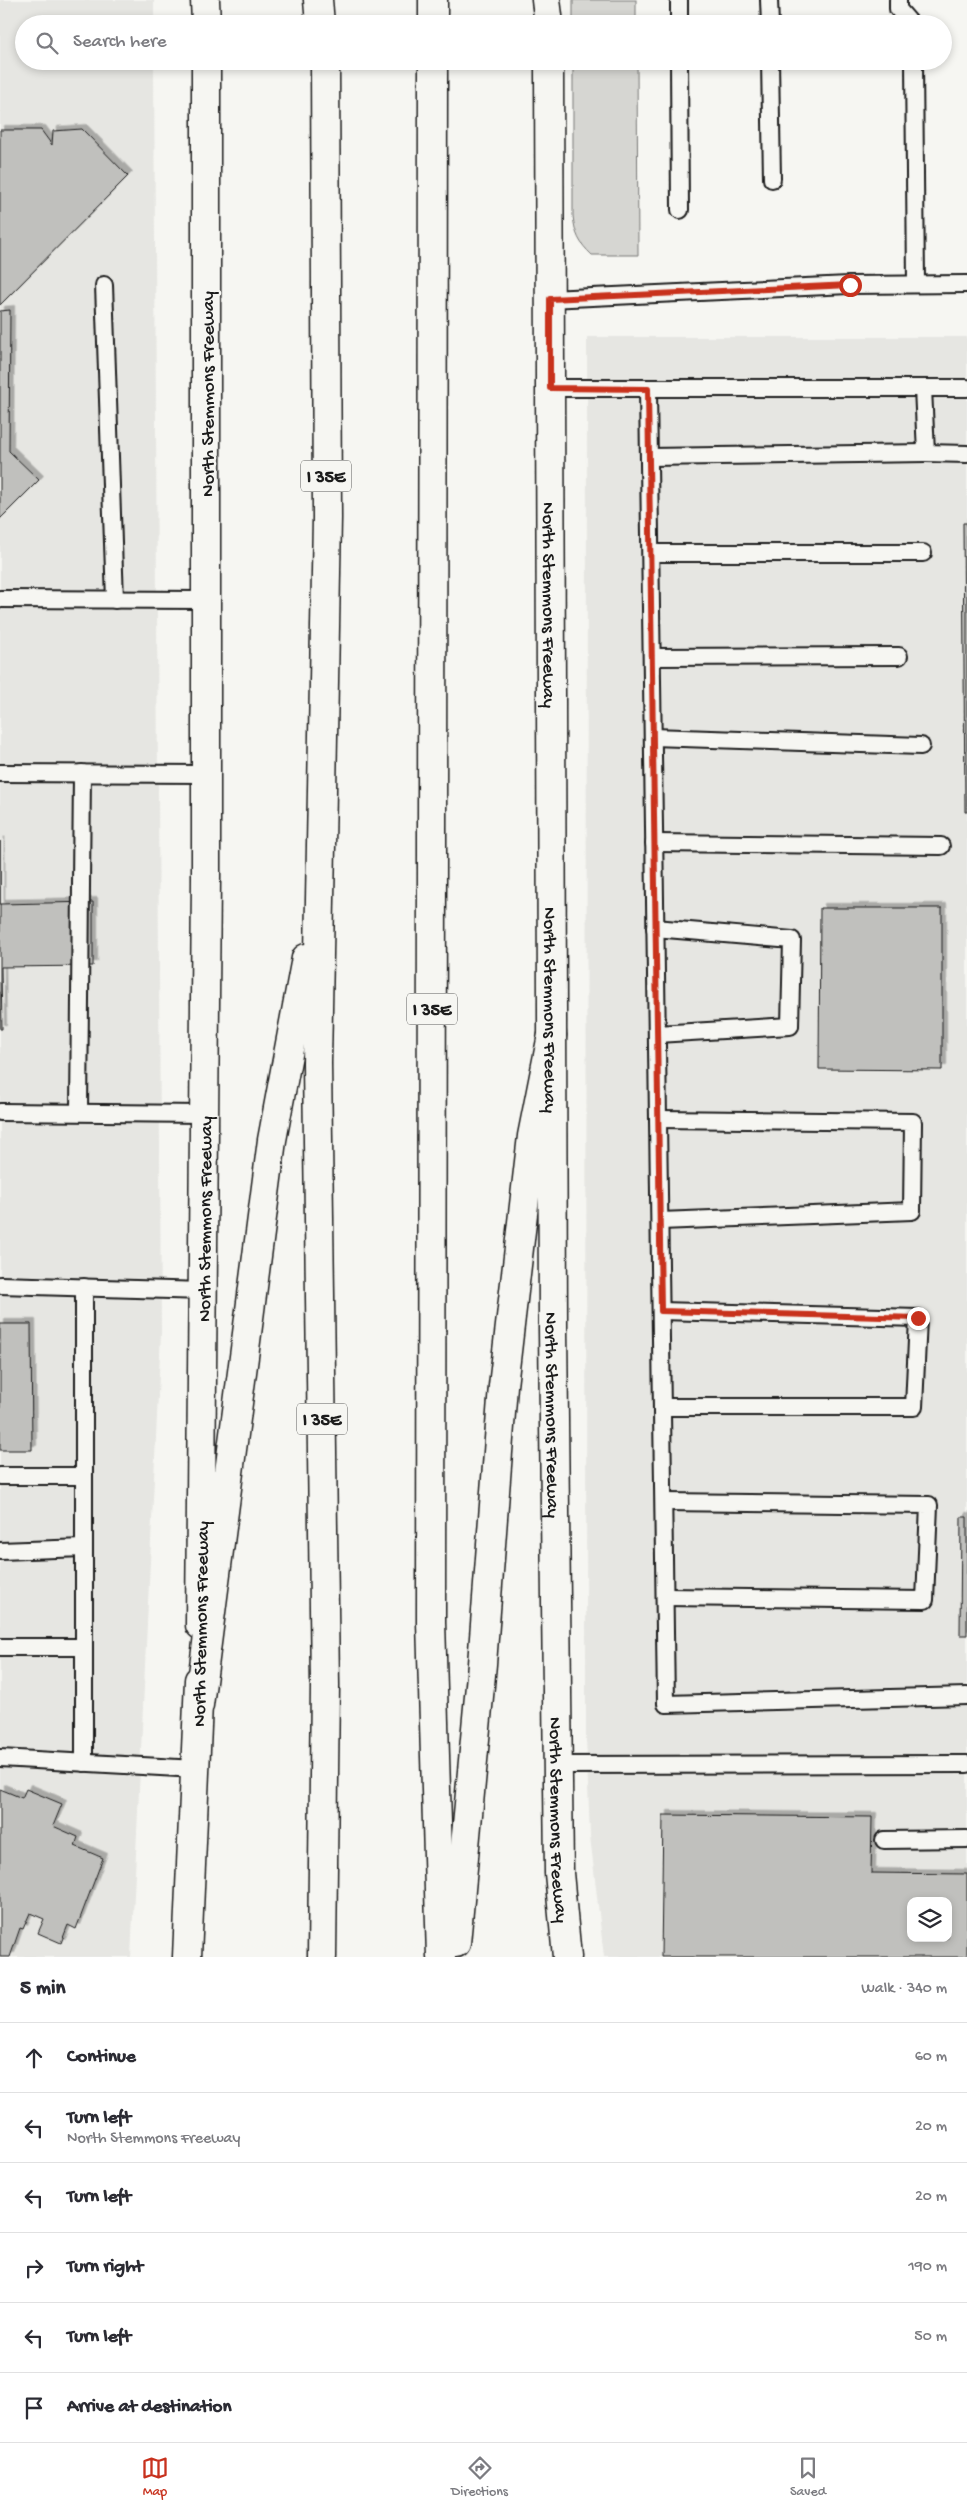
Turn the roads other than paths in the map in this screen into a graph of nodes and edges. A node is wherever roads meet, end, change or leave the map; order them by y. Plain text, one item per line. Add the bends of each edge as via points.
1 (205, 0) edge
2 (318, 0) edge
3 (325, 0) edge
4 (433, 0) edge
5 (547, 0) edge
6 (679, 0) edge
7 (769, 0) edge
8 (898, 0) edge
9 (206, 15) edge
10 (319, 15) edge
11 (325, 15) edge
12 (433, 15) edge
13 (548, 15) edge
14 (679, 15) edge
15 (770, 15) edge
16 (904, 15) edge
17 (206, 70) edge
18 (324, 70) edge
19 (433, 70) edge
20 (549, 70) edge
21 (679, 70) edge
22 (770, 70) edge
23 (914, 70) edge
24 (772, 179) dead end
25 (680, 210) dead end
26 (916, 284) junction
27 (967, 284) edge
28 (104, 285) dead end
29 (550, 299) junction
30 (550, 388) junction
31 (923, 388) junction
32 (967, 388) edge
33 (648, 389) junction
34 (926, 453) junction
35 (967, 454) edge
36 (649, 457) junction
37 (923, 553) dead end
38 (650, 554) junction
39 (0, 599) edge
40 (114, 600) junction
41 (204, 600) junction
42 (899, 656) dead end
43 (652, 658) junction
44 (653, 737) junction
45 (921, 746) dead end
46 (0, 773) edge
47 (82, 773) junction
48 (205, 774) junction
49 (654, 843) junction
50 (941, 846) dead end
51 (320, 880) junction
52 (655, 928) junction
53 (657, 1034) junction
54 (552, 1035) junction
55 (0, 1112) edge
56 (79, 1112) junction
57 (204, 1114) junction
58 (658, 1119) junction
59 (660, 1221) junction
60 (0, 1285) edge
61 (84, 1287) junction
62 (204, 1291) junction
63 (661, 1311) junction
64 (662, 1408) junction
65 (0, 1476) edge
66 (84, 1476) junction
67 (664, 1502) junction
68 (84, 1548) junction
69 (0, 1551) edge
70 (664, 1597) junction
71 (0, 1647) edge
72 (84, 1647) junction
73 (967, 1696) edge
74 (199, 1706) junction
75 (0, 1758) edge
76 (84, 1763) junction
77 (967, 1764) edge
78 (558, 1765) junction
79 (196, 1769) junction
80 (967, 1839) edge
81 (884, 1840) dead end
82 (187, 1957) edge
83 (322, 1957) edge
84 (442, 1957) edge
85 (454, 1957) edge
86 (568, 1957) edge

1 - 9 main road
2 - 10 main road
3 - 11 main road
4 - 12 main road
5 - 13 main road
6 - 14 lane
7 - 15 lane
8 - 16 lane via 898,9
17 - 41 main road, North Stemmons Freeway
18 - 51 main road, I 35E via 327,518
19 - 84 main road, I 35E via 431,1622
20 - 29 main road, North Stemmons Freeway
21 - 25 lane
22 - 24 lane
23 - 26 lane
26 - 27 lane
26 - 29 lane
28 - 40 lane
29 - 30 main road, North Stemmons Freeway
30 - 33 lane
30 - 54 main road, North Stemmons Freeway
31 - 32 lane
31 - 33 lane
31 - 34 lane
33 - 36 lane
34 - 35 lane
34 - 36 lane
36 - 38 lane
37 - 38 lane
38 - 43 lane
39 - 40 lane
40 - 41 lane
41 - 48 main road, North Stemmons Freeway
42 - 43 lane
43 - 44 lane
44 - 45 lane
44 - 49 lane
46 - 47 lane
47 - 48 lane
47 - 56 lane
48 - 57 main road, North Stemmons Freeway
49 - 50 lane
49 - 52 lane
51 - 74 main road via 272,1140
51 - 83 main road, I 35E via 317,1063 326,1685
52 - 53 lane
52 - 53 lane via 792,940 790,1026
53 - 58 lane
54 - 78 main road, North Stemmons Freeway
54 - 85 main road via 532,1136 503,1386 482,1664
55 - 56 lane
56 - 57 lane
57 - 62 main road, North Stemmons Freeway
58 - 59 lane
58 - 59 lane via 913,1122 912,1211
59 - 63 lane
60 - 61 lane
61 - 62 lane
61 - 66 lane
62 - 74 main road, North Stemmons Freeway
63 - 64 lane
63 - 64 lane via 918,1318 914,1407
64 - 67 lane
65 - 66 lane
66 - 68 lane
67 - 70 lane
67 - 70 lane via 930,1506 924,1600
68 - 69 lane
68 - 72 lane
70 - 73 lane via 666,1704
71 - 72 lane
72 - 76 lane
74 - 79 main road, North Stemmons Freeway
75 - 76 lane
76 - 79 lane
77 - 78 lane
78 - 86 main road, North Stemmons Freeway via 559,1873
79 - 82 main road, North Stemmons Freeway
80 - 81 lane

